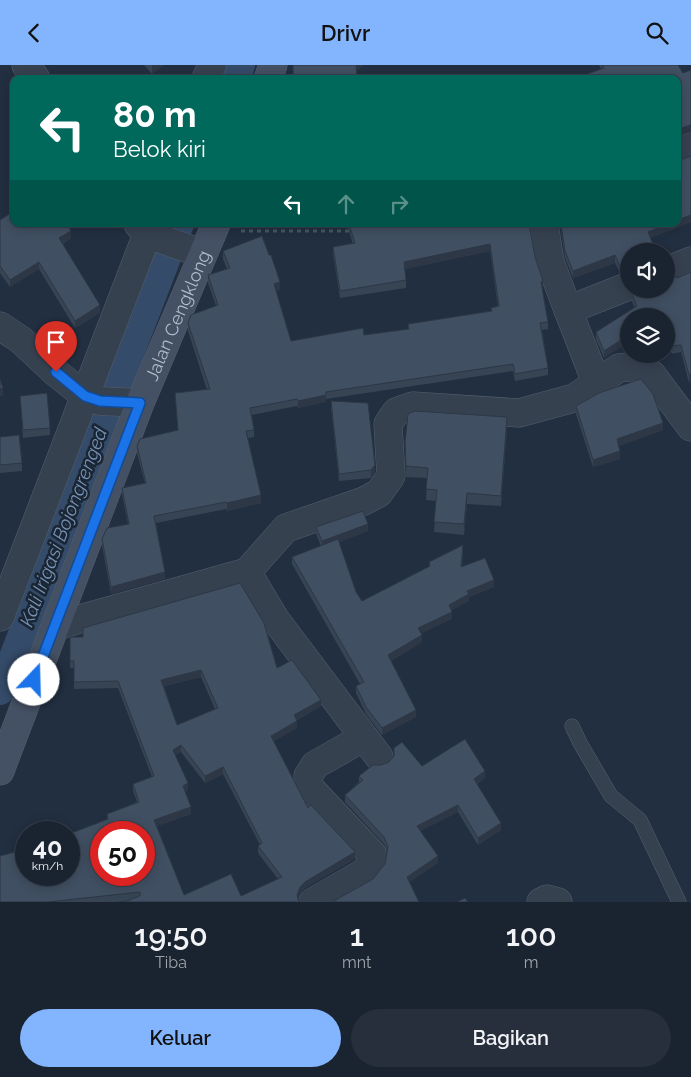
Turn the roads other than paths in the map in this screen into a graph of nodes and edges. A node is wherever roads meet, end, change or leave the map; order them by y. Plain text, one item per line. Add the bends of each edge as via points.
1 (544, 227) edge
2 (147, 230) edge
3 (206, 240) edge
4 (691, 261) edge
5 (675, 267) edge
6 (620, 290) edge
7 (568, 310) junction
8 (0, 327) edge
9 (596, 382) junction
10 (93, 398) junction
11 (136, 403) junction
12 (691, 427) edge
13 (247, 572) junction
14 (2, 607) edge
15 (55, 626) junction
16 (572, 726) dead end
17 (0, 771) edge
18 (313, 902) edge
19 (541, 902) edge
20 (558, 902) edge
21 (679, 902) edge

1 - 7 street via 550,262
2 - 3 street
2 - 10 street
3 - 11 main road, Jalan Cengklong
4 - 5 street
6 - 7 street
7 - 9 street
8 - 10 street
9 - 12 street via 619,368 640,367 652,375
9 - 13 street via 574,398 519,413 413,406 396,413 388,425 391,476 379,493 286,529
10 - 11 street
10 - 14 street
11 - 15 main road, Jalan Cengklong
13 - 15 street
13 - 18 street via 275,619 371,747 315,765 308,776 309,787 372,853 372,862 365,872
15 - 17 main road, Jalan Cengklong
16 - 21 lane via 611,797 640,819
19 - 20 street via 547,899

